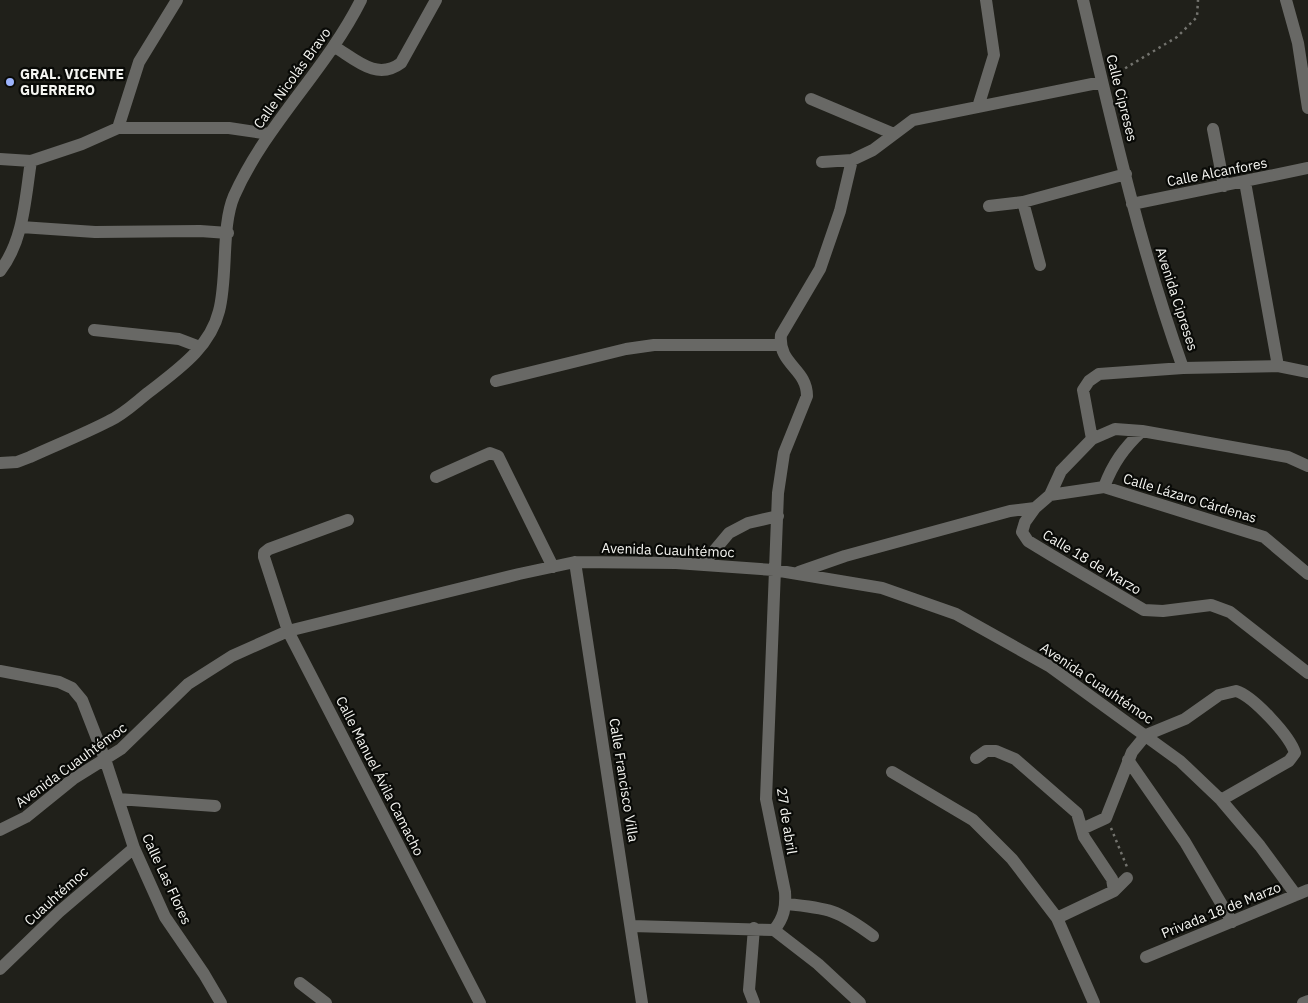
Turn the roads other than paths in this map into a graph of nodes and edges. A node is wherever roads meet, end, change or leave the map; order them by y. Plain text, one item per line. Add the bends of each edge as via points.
1 (177, 0) edge
2 (361, 0) edge
3 (436, 0) edge
4 (986, 0) edge
5 (1083, 0) edge
6 (1286, 0) edge
7 (335, 46) junction
8 (1102, 82) junction
9 (811, 99) dead end
10 (978, 107) junction
11 (1308, 108) edge
12 (118, 128) junction
13 (1213, 129) dead end
14 (269, 134) junction
15 (894, 134) junction
16 (0, 159) edge
17 (852, 160) junction
18 (31, 161) junction
19 (822, 162) dead end
20 (1308, 168) edge
21 (1126, 174) junction
22 (1245, 182) junction
23 (1224, 186) junction
24 (1022, 202) junction
25 (1132, 204) junction
26 (989, 206) dead end
27 (21, 227) junction
28 (228, 233) junction
29 (1040, 265) dead end
30 (0, 270) edge
31 (94, 330) dead end
32 (780, 345) junction
33 (200, 347) junction
34 (1278, 366) junction
35 (1183, 368) junction
36 (1308, 372) edge
37 (496, 381) dead end
38 (1142, 431) junction
39 (1092, 439) junction
40 (0, 463) edge
41 (1308, 466) edge
42 (436, 477) dead end
43 (1104, 487) junction
44 (1050, 495) junction
45 (1035, 508) junction
46 (778, 516) junction
47 (348, 520) dead end
48 (575, 562) junction
49 (703, 564) junction
50 (553, 567) junction
51 (774, 570) junction
52 (798, 573) junction
53 (1308, 574) edge
54 (288, 631) junction
55 (0, 671) edge
56 (1308, 673) edge
57 (1146, 735) junction
58 (976, 758) dead end
59 (105, 759) junction
60 (1128, 760) junction
61 (892, 772) dead end
62 (118, 799) junction
63 (1221, 800) junction
64 (215, 806) dead end
65 (1082, 829) junction
66 (0, 830) edge
67 (134, 848) junction
68 (1128, 878) road end
69 (1114, 891) junction
70 (1302, 893) edge
71 (786, 904) junction
72 (1057, 918) junction
73 (1232, 922) junction
74 (632, 926) junction
75 (754, 928) junction
76 (774, 930) junction
77 (873, 936) dead end
78 (1146, 956) dead end
79 (0, 968) edge
80 (300, 983) dead end
81 (1308, 1002) edge
82 (221, 1003) edge
83 (326, 1003) edge
84 (480, 1003) edge
85 (642, 1003) edge
86 (754, 1003) edge
87 (860, 1003) edge
88 (1094, 1003) edge
89 (1302, 1003) edge

1 - 12 street via 140,62
2 - 7 street, Calle Nicolás Bravo
3 - 7 street via 401,63 394,68 372,70
4 - 10 street via 994,55
5 - 8 street, Calle Cipreses
6 - 11 street via 1298,43
7 - 14 street, Calle Nicolás Bravo
8 - 10 street
8 - 21 street, Calle Cipreses
9 - 15 street
10 - 15 street via 913,120
12 - 14 street via 229,128
12 - 18 street
13 - 23 street
14 - 28 street, Calle Nicolás Bravo via 234,197 228,214
15 - 17 street via 873,150
16 - 18 street
17 - 19 street
17 - 32 street via 840,211 820,269 787,322
18 - 27 street
20 - 22 street, Calle Alcanfores
21 - 24 street
21 - 25 street, Calle Cipreses
22 - 23 street, Calle Alcanfores
22 - 34 street
23 - 25 street, Calle Alcanfores
24 - 26 street
24 - 29 street
25 - 35 street, Avenida Cipreses
27 - 28 street via 95,232
27 - 30 street via 10,258
28 - 33 street, Calle Nicolás Bravo via 219,312
31 - 33 street via 179,339
32 - 37 street via 654,345
32 - 46 street, 27 de abril via 786,361 801,374 807,386 807,396 784,453
33 - 40 street, Calle Nicolás Bravo via 186,362 110,420 30,457
34 - 35 street, Avenida Cipreses
34 - 36 street, Avenida Cipreses
35 - 39 street via 1099,374 1089,381 1083,390
38 - 39 street via 1115,429
38 - 41 street via 1288,457
38 - 43 street via 1121,452
39 - 44 street via 1061,471
42 - 50 street via 490,453 498,456
43 - 44 street, Calle Lázaro Cárdenas
43 - 53 street, Calle Lázaro Cárdenas via 1264,537
44 - 45 street
45 - 52 street via 1010,511 845,556
45 - 56 street, Calle 18 de Marzo via 1022,532 1043,550 1144,610 1162,612 1210,606 1230,612
46 - 49 street via 748,523 729,533
46 - 51 street, 27 de abril
47 - 54 street, Calle Manuel Ávila Camacho via 264,553
48 - 49 street, Avenida Cuauhtémoc
48 - 50 street, Avenida Cuauhtémoc
48 - 74 street, Calle Francisco Villa
49 - 51 street, Avenida Cuauhtémoc
50 - 54 street, Avenida Cuauhtémoc
51 - 52 street, Avenida Cuauhtémoc
51 - 71 street, 27 de abril via 766,799
52 - 57 street, Avenida Cuauhtémoc via 882,588 956,614 1049,666
54 - 59 street, Avenida Cuauhtémoc via 232,656 188,684 136,737
54 - 84 street, Calle Manuel Ávila Camacho
55 - 59 street, Calle Las Flores via 59,682 72,688 82,700
57 - 60 street
57 - 63 street, Avenida Cuauhtémoc via 1180,761
57 - 63 street via 1186,719 1219,695 1236,690 1250,698 1294,747 1295,753 1289,761
58 - 65 street via 986,751 996,751 1014,759 1077,814
59 - 62 street, Calle Las Flores
59 - 66 street, Avenida Cuauhtémoc via 73,779 26,817
60 - 65 street via 1106,818
60 - 73 street via 1185,842
61 - 72 street via 973,820 1012,859
62 - 64 street
62 - 67 street, Calle Las Flores
63 - 70 street, Avenida Cuauhtémoc
65 - 69 street via 1112,879
67 - 79 street, Cuauhtémoc
67 - 82 street, Calle Las Flores via 165,917
68 - 69 street
69 - 72 street
70 - 73 street, Privada 18 de Marzo
71 - 76 street, 27 de abril via 782,920
71 - 77 street via 821,907 845,915
72 - 88 street
73 - 78 street, Privada 18 de Marzo
74 - 75 street
74 - 85 street, Calle Francisco Villa
75 - 76 street
75 - 86 street via 748,990
76 - 87 street via 818,964
80 - 83 street
81 - 89 street

